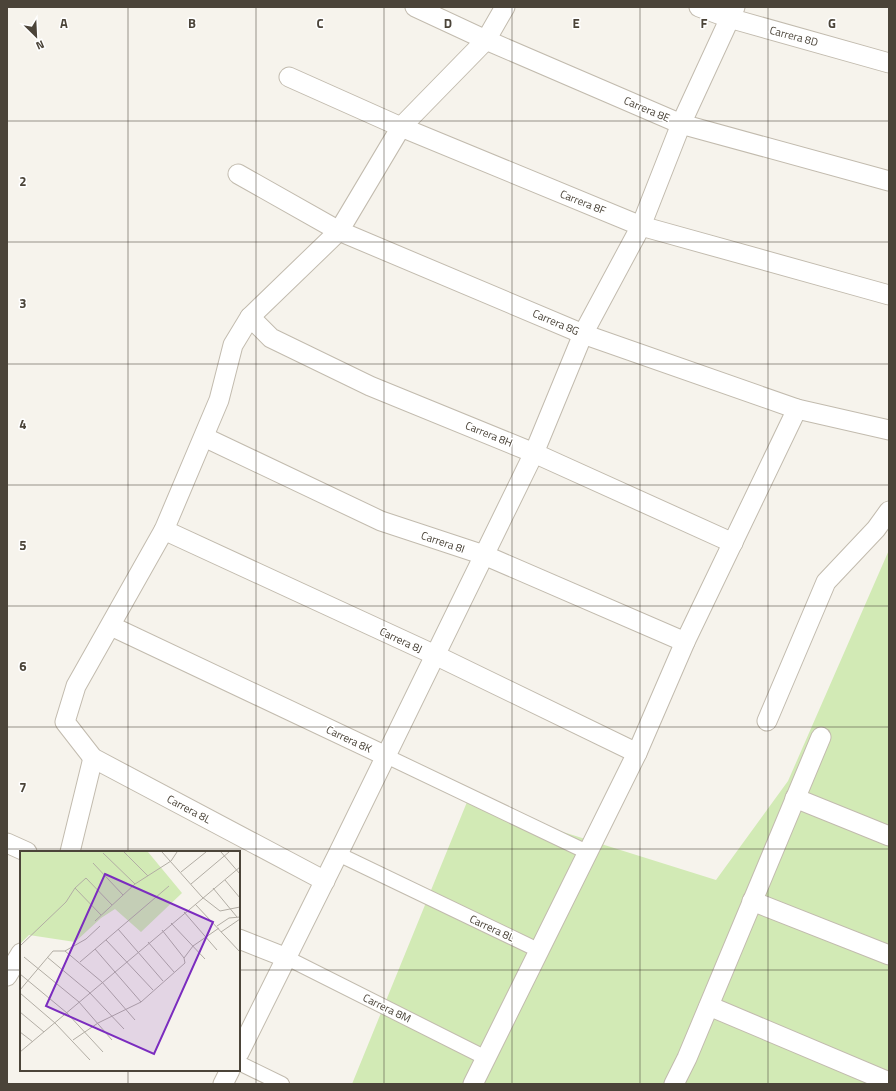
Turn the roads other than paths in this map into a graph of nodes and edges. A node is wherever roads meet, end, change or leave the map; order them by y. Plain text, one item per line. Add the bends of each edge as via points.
1 (415, 7) edge
2 (505, 7) edge
3 (699, 7) edge
4 (732, 13) edge
5 (486, 40) junction
6 (889, 63) edge
7 (289, 77) dead end
8 (681, 124) junction
9 (401, 127) junction
10 (238, 174) dead end
11 (889, 181) edge
12 (641, 226) junction
13 (339, 231) junction
14 (889, 295) edge
15 (250, 317) junction
16 (583, 334) junction
17 (797, 410) junction
18 (889, 430) edge
19 (204, 437) junction
20 (534, 453) junction
21 (889, 510) edge
22 (164, 530) junction
23 (733, 543) junction
24 (484, 555) junction
25 (111, 626) junction
26 (685, 642) junction
27 (435, 655) junction
28 (768, 721) dead end
29 (821, 737) dead end
30 (637, 753) junction
31 (386, 756) junction
32 (93, 758) junction
33 (795, 798) junction
34 (889, 836) edge
35 (7, 843) edge
36 (25, 851) edge
37 (70, 851) edge
38 (587, 852) junction
39 (338, 854) junction
40 (325, 881) junction
41 (752, 901) junction
42 (240, 939) edge
43 (538, 950) junction
44 (20, 955) edge
45 (889, 955) edge
46 (287, 958) junction
47 (11, 975) edge
48 (709, 1006) junction
49 (240, 1051) edge
50 (486, 1058) junction
51 (228, 1072) edge
52 (889, 1082) edge
53 (282, 1084) edge
54 (473, 1084) edge
55 (674, 1084) edge

1 - 5 street, Carrera 8E
2 - 5 street
3 - 4 street, Carrera 8D
4 - 6 street, Carrera 8D
4 - 8 street
5 - 8 street, Carrera 8E
5 - 9 street
7 - 9 street, Carrera 8F
8 - 11 street, Carrera 8E
8 - 12 street
9 - 12 street, Carrera 8F
9 - 13 street
10 - 13 street, Carrera 8G
12 - 14 street, Carrera 8F
12 - 16 street
13 - 15 street
13 - 16 street, Carrera 8G
15 - 19 street via 233,345 219,400
15 - 20 street, Carrera 8H via 271,338 363,382
16 - 17 street, Carrera 8G
16 - 20 street
17 - 18 street, Carrera 8G
17 - 23 street
19 - 22 street
19 - 24 street, Carrera 8I via 381,521
20 - 23 street, Carrera 8H
20 - 24 street
21 - 28 street via 876,529 826,582
22 - 25 street
22 - 27 street, Carrera 8J
23 - 26 street
24 - 26 street, Carrera 8I
24 - 27 street
25 - 31 street, Carrera 8K
25 - 32 street, Carrera 8L via 76,686 65,722
26 - 30 street
27 - 30 street, Carrera 8J
27 - 31 street
29 - 33 street
30 - 38 street
31 - 38 street, Carrera 8K
31 - 39 street
32 - 37 street
32 - 40 street, Carrera 8L
33 - 34 street
33 - 41 street
35 - 36 street
38 - 43 street
39 - 40 street
39 - 43 street, Carrera 8L
40 - 46 street
41 - 45 street
41 - 48 street
42 - 46 street
43 - 50 street
44 - 47 street
46 - 49 street
46 - 50 street, Carrera 8M
48 - 52 street
48 - 55 street
50 - 54 street
51 - 53 street

